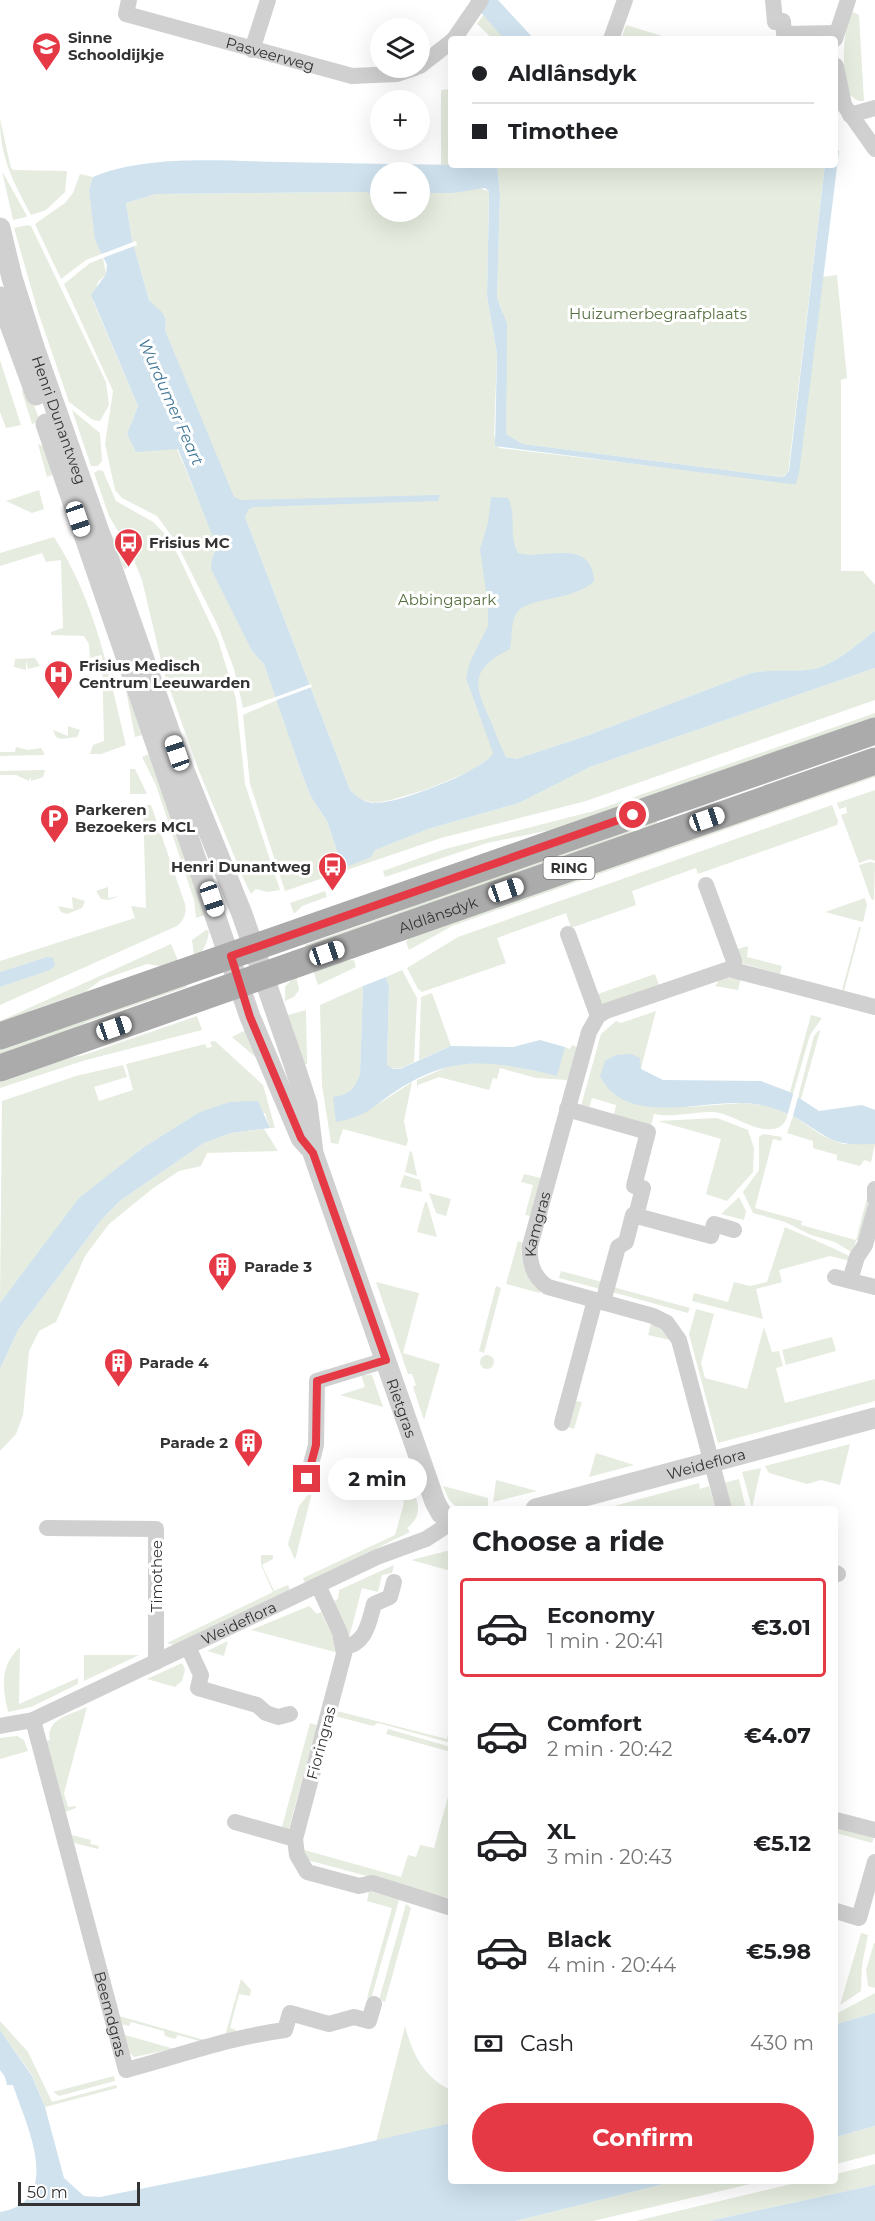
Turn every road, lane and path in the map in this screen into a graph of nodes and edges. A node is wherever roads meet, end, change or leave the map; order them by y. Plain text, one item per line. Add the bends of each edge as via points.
1 (268, 0) edge
2 (625, 0) edge
3 (773, 0) edge
4 (848, 0) edge
5 (478, 4) edge
6 (128, 7) edge
7 (456, 36) edge
8 (612, 36) edge
9 (835, 36) edge
10 (448, 44) edge
11 (252, 50) junction
12 (430, 58) edge
13 (370, 75) edge
14 (838, 78) edge
15 (875, 108) edge
16 (843, 109) edge
17 (875, 149) edge
18 (0, 228) edge
19 (0, 297) edge
20 (875, 731) edge
21 (875, 761) edge
22 (706, 885) dead end
23 (568, 933) dead end
24 (242, 952) junction
25 (734, 970) junction
26 (251, 980) junction
27 (875, 1007) edge
28 (598, 1016) junction
29 (0, 1036) edge
30 (0, 1068) edge
31 (567, 1109) junction
32 (875, 1189) edge
33 (875, 1199) edge
34 (875, 1209) edge
35 (636, 1216) junction
36 (734, 1230) dead end
37 (875, 1287) edge
38 (599, 1301) junction
39 (386, 1360) junction
40 (875, 1419) edge
41 (562, 1422) dead end
42 (711, 1463) junction
43 (307, 1479) dead end
44 (547, 1506) edge
45 (723, 1506) edge
46 (448, 1519) edge
47 (448, 1525) edge
48 (47, 1528) dead end
49 (394, 1582) dead end
50 (318, 1585) junction
51 (188, 1647) junction
52 (344, 1647) junction
53 (156, 1662) junction
54 (290, 1714) dead end
55 (33, 1720) junction
56 (0, 1726) edge
57 (838, 1821) edge
58 (235, 1822) dead end
59 (875, 1830) edge
60 (295, 1839) junction
61 (875, 1862) edge
62 (448, 1907) edge
63 (838, 1912) edge
64 (374, 2004) dead end

1 - 11 street
2 - 8 street
3 - 9 street via 775,22 783,21 784,34
4 - 9 street
5 - 7 street
6 - 11 street, Pasveerweg
10 - 12 street
11 - 13 street, Pasveerweg via 352,76
14 - 16 street
15 - 16 street
16 - 17 street
18 - 24 street, Henri Dunantweg via 12,278
19 - 24 street, Henri Dunantweg
20 - 24 main road, Aldlânsdyk / RING
21 - 26 main road, Aldlânsdyk / RING
22 - 25 street via 735,962
23 - 28 street
24 - 26 street, Rietgras
24 - 29 main road, Aldlânsdyk / RING
25 - 27 street
25 - 28 street via 722,970
26 - 30 main road, Aldlânsdyk / RING
26 - 39 street, Rietgras via 307,1104 313,1153
28 - 31 street, Kamgras via 589,1032
31 - 35 street via 648,1132 634,1186 644,1188
31 - 38 street, Kamgras via 531,1245 531,1265 548,1287
32 - 33 street
34 - 37 street via 865,1245 842,1279
35 - 36 street via 711,1236 714,1224
35 - 38 street via 633,1215 626,1242 618,1247
38 - 41 street
38 - 42 street, Kamgras via 653,1316 673,1329
39 - 43 street via 317,1381 316,1445
39 - 46 street, Rietgras via 435,1502
40 - 42 street, Weideflora
42 - 44 street, Weideflora
42 - 45 street
47 - 50 street, Weideflora via 426,1539
48 - 53 street, Timothee via 156,1529
49 - 52 street via 390,1597 374,1604 366,1632 351,1646
50 - 51 street, Weideflora
50 - 52 street
51 - 53 street, Weideflora
51 - 54 street, Weideflora via 201,1675 198,1688 257,1706 278,1717
52 - 60 street, Fioringras
53 - 55 street, Weideflora
55 - 56 street, Weideflora
55 - 64 street, Beemdgras via 126,2070 245,2036 285,2031 290,2013 329,2024 354,2017 369,2021
57 - 59 street
58 - 60 street
60 - 62 street via 297,1855 307,1872 359,1886 372,1883
61 - 63 street via 859,1918

